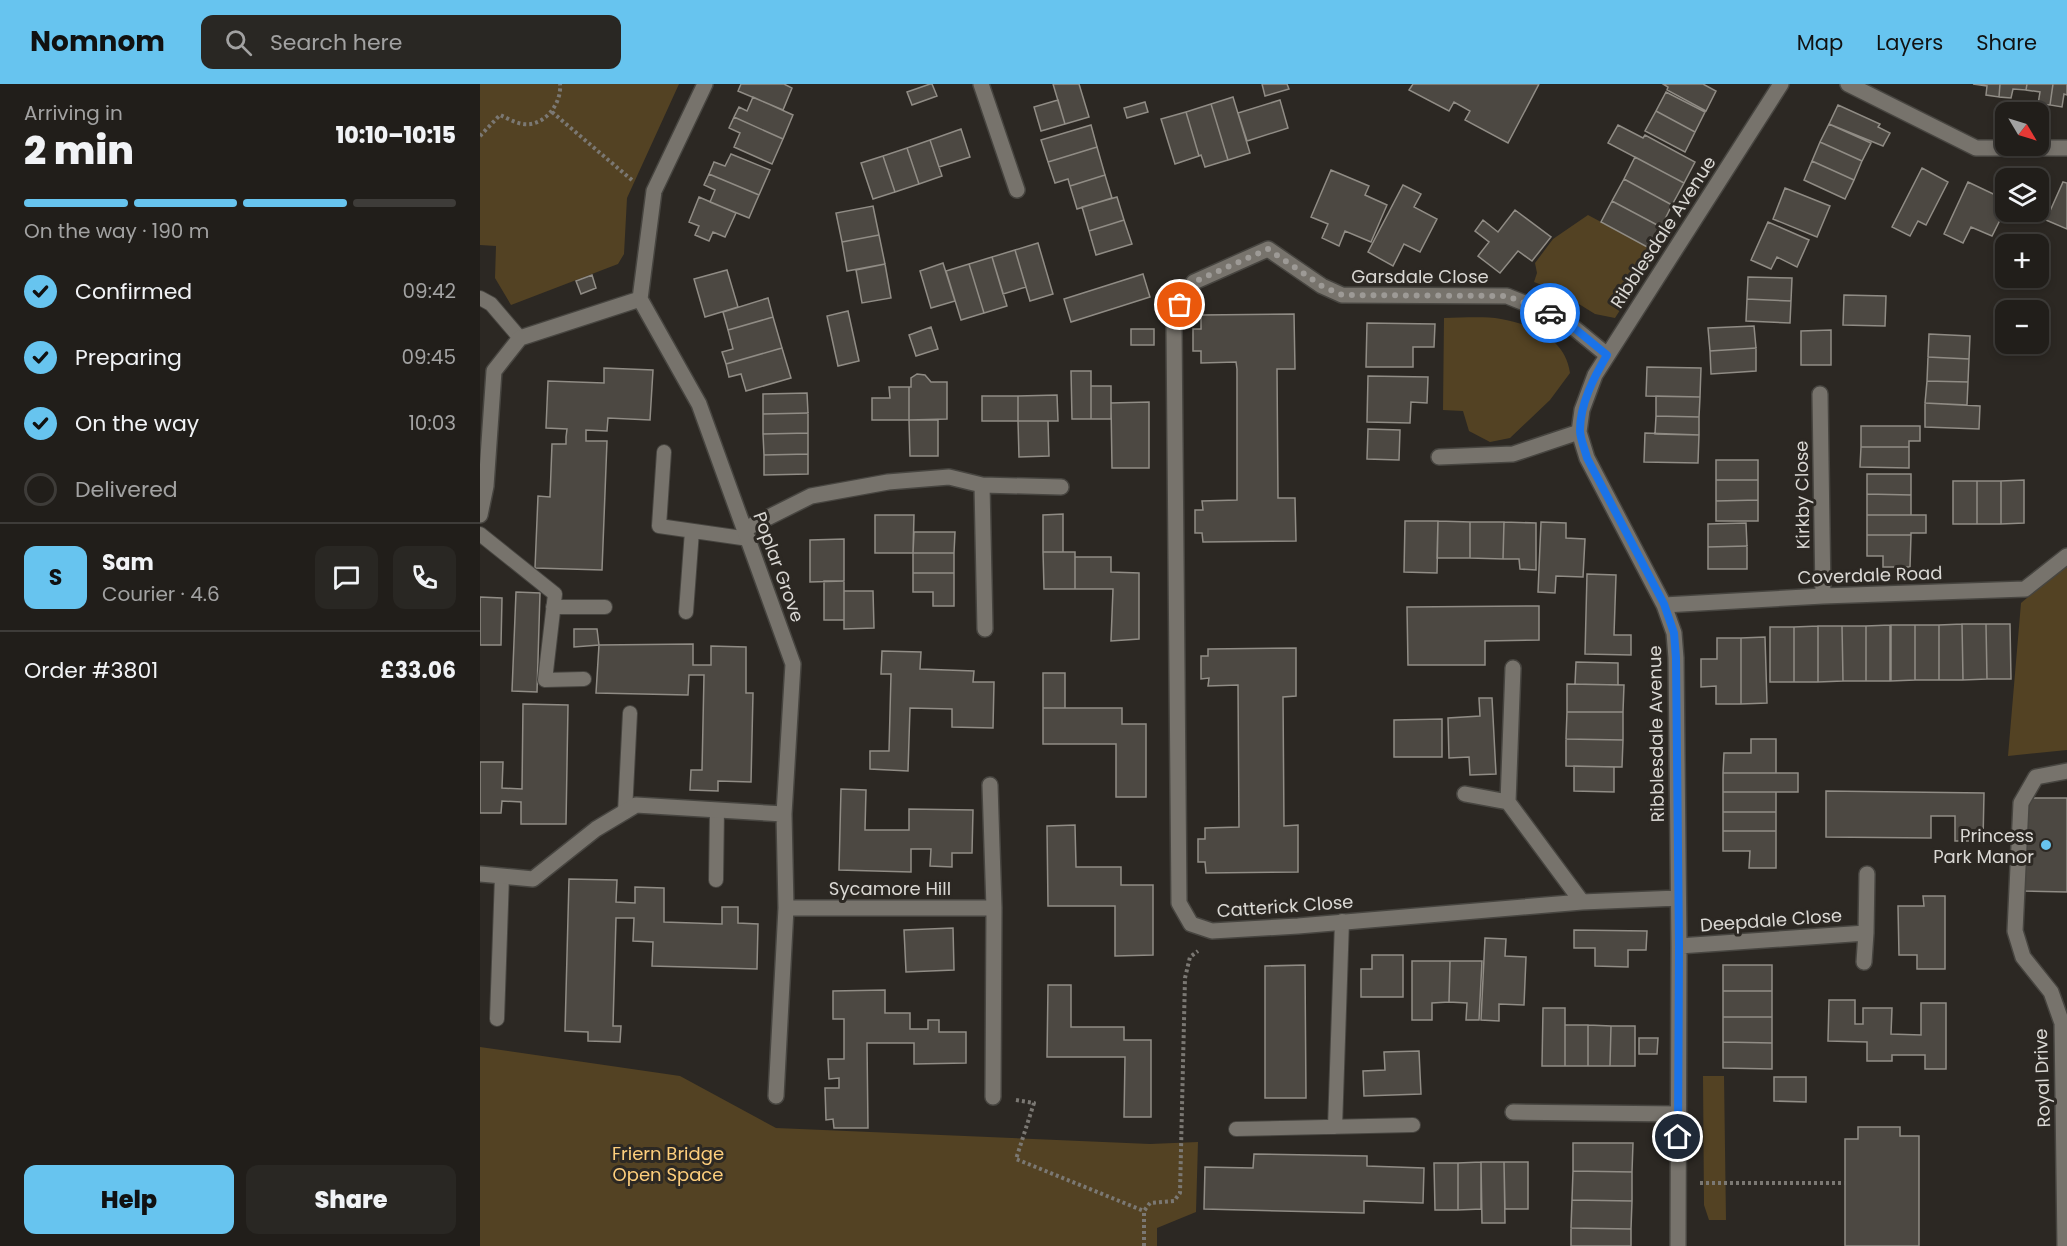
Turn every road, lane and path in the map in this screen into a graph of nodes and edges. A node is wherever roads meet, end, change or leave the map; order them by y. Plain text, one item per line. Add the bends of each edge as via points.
1 (560, 84) edge
2 (705, 84) edge
3 (981, 84) edge
4 (1782, 84) edge
5 (1848, 84) edge
6 (552, 112) junction
7 (480, 136) edge
8 (2067, 148) edge
9 (1017, 190) dead end
10 (654, 191) junction
11 (480, 298) edge
12 (640, 299) junction
13 (520, 338) junction
14 (1607, 355) junction
15 (1820, 394) dead end
16 (1580, 432) junction
17 (664, 452) dead end
18 (1438, 457) dead end
19 (982, 485) junction
20 (1061, 487) dead end
21 (480, 515) edge
22 (692, 531) junction
23 (480, 534) edge
24 (747, 534) junction
25 (2067, 556) edge
26 (1177, 595) joint
27 (1823, 596) junction
28 (1664, 604) junction
29 (554, 607) junction
30 (605, 607) dead end
31 (686, 612) dead end
32 (985, 629) dead end
33 (1514, 668) dead end
34 (584, 679) dead end
35 (630, 713) dead end
36 (2067, 771) edge
37 (990, 785) dead end
38 (1465, 794) dead end
39 (1508, 802) junction
40 (717, 810) junction
41 (625, 812) junction
42 (784, 814) junction
43 (480, 874) edge
44 (1867, 874) dead end
45 (502, 876) junction
46 (716, 880) dead end
47 (1678, 898) junction
48 (1582, 902) junction
49 (786, 908) junction
50 (994, 908) junction
51 (1342, 921) junction
52 (1866, 933) junction
53 (1679, 946) junction
54 (1201, 948) dead end
55 (1864, 962) dead end
56 (497, 1019) dead end
57 (2064, 1030) edge
58 (776, 1096) dead end
59 (993, 1097) joint
60 (1513, 1112) dead end
61 (1678, 1114) junction
62 (1413, 1125) dead end
63 (1335, 1127) junction
64 (1236, 1129) dead end
65 (1678, 1183) junction
66 (1845, 1183) dead end
67 (1144, 1211) junction
68 (1144, 1246) edge
69 (1678, 1246) edge
70 (2065, 1246) edge

1 - 6 path
2 - 10 street
3 - 9 street
4 - 14 street, Ribblesdale Avenue
5 - 8 street via 1976,148
6 - 7 path via 539,121 523,124 500,115
6 - 10 path via 634,182
10 - 12 street
11 - 13 lane via 491,304
12 - 13 street
12 - 24 street, Poplar Grove via 699,404
13 - 21 street via 494,371 486,486
14 - 16 street, Ribblesdale Avenue via 1582,410
14 - 26 street, Garsdale Close via 1562,318 1507,296 1342,295 1268,249 1194,282 1180,305 1174,327
15 - 27 street, Kirkby Close
16 - 18 street via 1513,454
16 - 28 street, Ribblesdale Avenue via 1587,458
17 - 22 lane via 659,526
19 - 20 street
19 - 24 street via 949,477 888,482 811,496
19 - 32 street
22 - 24 lane
22 - 31 lane
23 - 29 lane via 555,594
24 - 42 street, Poplar Grove via 793,664
25 - 27 street, Coverdale Road via 2025,589
26 - 51 street, Catterick Close via 1179,903 1191,924 1212,931
27 - 28 street, Coverdale Road
28 - 47 street, Ribblesdale Avenue via 1674,633 1676,658
29 - 30 lane
29 - 34 lane via 546,680
33 - 39 street
35 - 41 lane
36 - 57 street, Royal Drive via 2036,777 2021,802 2015,931 2023,957 2051,992
37 - 50 street
38 - 39 street
39 - 48 street
40 - 41 street via 636,805
40 - 42 street
40 - 46 lane
41 - 45 street via 596,829 533,879
42 - 49 street, Poplar Grove
43 - 45 street
44 - 52 street, Deepdale Close
45 - 56 lane
47 - 48 street, Catterick Close
47 - 53 street, Ribblesdale Avenue
48 - 51 street, Catterick Close
49 - 50 street, Sycamore Hill
49 - 58 street, Poplar Grove
50 - 59 street
51 - 63 lane
52 - 53 street, Deepdale Close
52 - 55 street, Deepdale Close
53 - 61 street, Ribblesdale Avenue
54 - 67 path via 1190,957 1185,978 1180,1193 1174,1201 1150,1203
57 - 70 street, Royal Drive
59 - 67 path via 1034,1103 1016,1159
60 - 61 street
61 - 65 street, Ribblesdale Avenue
62 - 63 lane
63 - 64 lane
65 - 66 path
65 - 69 street, Ribblesdale Avenue
67 - 68 path

